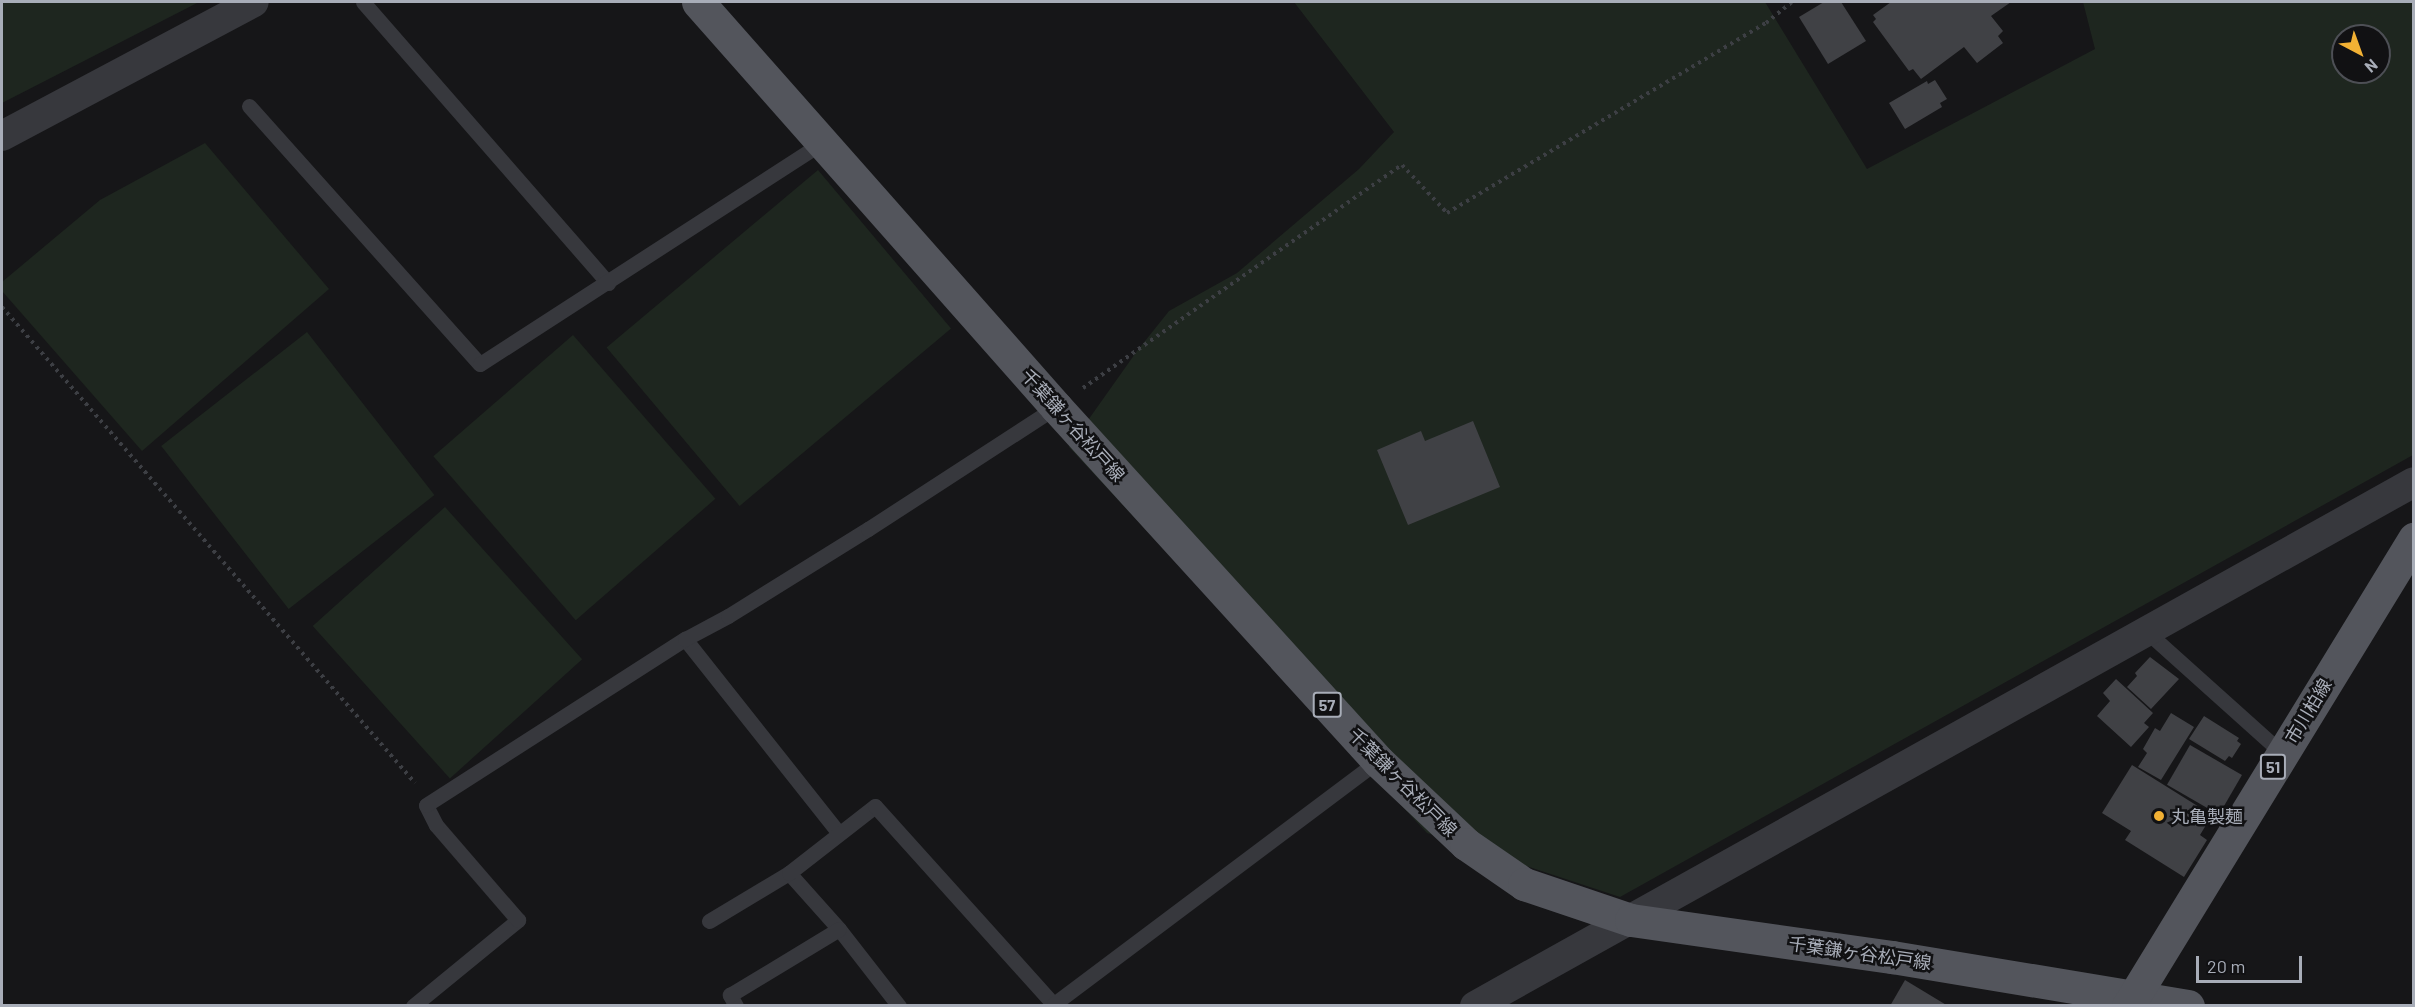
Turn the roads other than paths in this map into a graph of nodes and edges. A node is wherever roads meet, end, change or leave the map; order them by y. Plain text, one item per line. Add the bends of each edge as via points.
1 (254, 2) edge
2 (363, 2) edge
3 (698, 2) edge
4 (249, 106) dead end
5 (2, 136) edge
6 (822, 143) junction
7 (608, 283) junction
8 (1056, 407) junction
9 (2414, 482) edge
10 (2414, 539) edge
11 (2146, 632) junction
12 (685, 639) junction
13 (2282, 753) junction
14 (1378, 761) junction
15 (839, 833) junction
16 (789, 873) junction
17 (1631, 920) junction
18 (709, 921) dead end
19 (839, 929) junction
20 (2131, 1001) edge
21 (413, 1005) edge
22 (735, 1005) edge
23 (899, 1005) edge
24 (1055, 1005) edge
25 (1475, 1005) edge
26 (2188, 1005) edge

1 - 5 street
2 - 7 lane
3 - 6 main road, 千葉鎌ヶ谷松戸線 / 57
4 - 7 lane via 480,364
6 - 7 lane
6 - 8 main road, 千葉鎌ヶ谷松戸線 / 57
8 - 12 lane via 858,536
8 - 14 main road, 千葉鎌ヶ谷松戸線 / 57
9 - 11 street
10 - 13 main road, 市川柏線 / 51
11 - 13 lane
11 - 17 street
12 - 15 lane
12 - 21 lane via 426,805 436,825 518,920
13 - 20 main road, 市川柏線 / 51
14 - 17 main road, 千葉鎌ヶ谷松戸線 / 57 via 1466,844 1524,884
14 - 24 lane
15 - 16 lane
15 - 24 lane via 875,806
16 - 18 lane
16 - 19 lane
17 - 20 main road, 千葉鎌ヶ谷松戸線 / 57 via 1892,957
17 - 25 street
19 - 22 lane via 730,995
19 - 23 lane
20 - 26 main road, 千葉鎌ヶ谷松戸線 / 57

